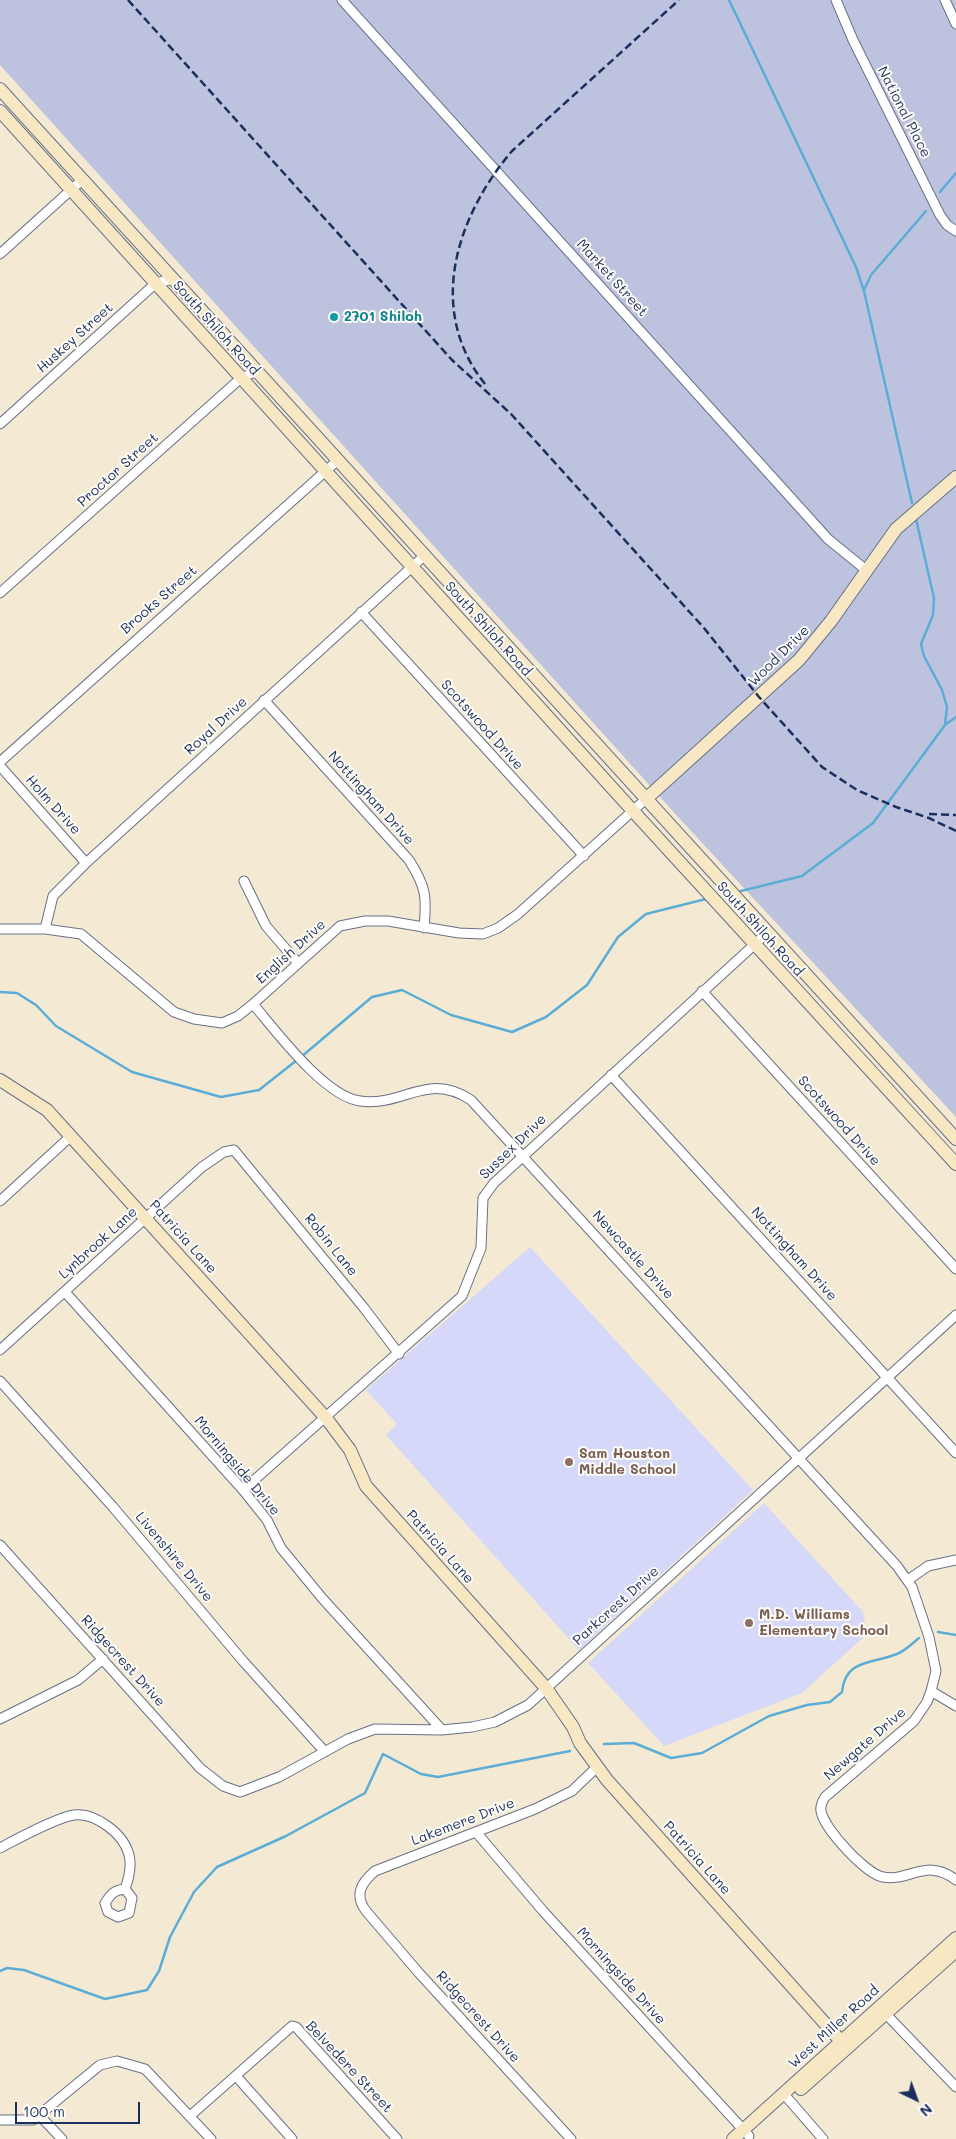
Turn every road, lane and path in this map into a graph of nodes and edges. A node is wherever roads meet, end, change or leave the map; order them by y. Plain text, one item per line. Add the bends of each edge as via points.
1 (342, 0) edge
2 (836, 0) edge
3 (945, 0) edge
4 (956, 24) edge
5 (0, 89) edge
6 (14, 105) junction
7 (1, 115) edge
8 (82, 180) junction
9 (71, 190) junction
10 (956, 231) edge
11 (0, 254) edge
12 (173, 279) junction
13 (156, 284) junction
14 (257, 371) junction
15 (241, 378) junction
16 (0, 424) edge
17 (338, 460) junction
18 (326, 471) junction
19 (956, 477) edge
20 (424, 556) junction
21 (412, 568) junction
22 (866, 570) junction
23 (0, 593) edge
24 (361, 612) junction
25 (264, 700) junction
26 (0, 762) edge
27 (0, 766) edge
28 (647, 798) junction
29 (632, 811) junction
30 (584, 856) junction
31 (86, 863) junction
32 (244, 881) dead end
33 (45, 928) junction
34 (424, 928) junction
35 (0, 929) edge
36 (767, 933) junction
37 (754, 945) junction
38 (298, 963) junction
39 (702, 991) junction
40 (253, 1004) junction
41 (611, 1074) junction
42 (0, 1080) edge
43 (71, 1136) junction
44 (956, 1139) edge
45 (240, 1155) joint
46 (523, 1155) junction
47 (956, 1164) edge
48 (0, 1201) edge
49 (146, 1218) junction
50 (956, 1269) edge
51 (65, 1292) junction
52 (956, 1315) edge
53 (0, 1350) edge
54 (398, 1354) junction
55 (888, 1378) junction
56 (0, 1381) edge
57 (326, 1418) junction
58 (956, 1453) edge
59 (800, 1458) junction
60 (243, 1490) junction
61 (0, 1545) edge
62 (956, 1560) edge
63 (908, 1580) junction
64 (929, 1637) joint
65 (103, 1659) junction
66 (546, 1688) junction
67 (931, 1691) junction
68 (956, 1706) edge
69 (2, 1715) edge
70 (442, 1730) junction
71 (325, 1752) junction
72 (597, 1767) junction
73 (231, 1790) joint
74 (476, 1832) junction
75 (0, 1848) edge
76 (956, 1880) edge
77 (125, 1889) dead end
78 (366, 1911) joint
79 (956, 1938) edge
80 (956, 1950) edge
81 (882, 2010) junction
82 (844, 2044) junction
83 (236, 2076) junction
84 (956, 2087) edge
85 (786, 2096) junction
86 (40, 2116) junction
87 (190, 2116) junction
88 (0, 2120) edge
89 (746, 2135) edge
90 (62, 2139) edge
91 (211, 2139) edge
92 (292, 2139) edge
93 (397, 2139) edge
94 (570, 2139) edge
95 (733, 2139) edge
96 (823, 2139) edge

1 - 22 street, Market Street via 828,539
2 - 10 street, National Place via 940,216
3 - 4 street
5 - 6 main road, South Shiloh Road
6 - 7 street
6 - 8 main road, South Shiloh Road
7 - 9 main road, South Shiloh Road
8 - 9 street
8 - 12 main road, South Shiloh Road
9 - 11 street
9 - 13 main road, South Shiloh Road
12 - 13 street, Huskey Street
12 - 14 main road, South Shiloh Road
13 - 15 main road, South Shiloh Road
13 - 16 street, Huskey Street
14 - 15 street, Proctor Street
14 - 17 main road, South Shiloh Road
15 - 18 main road, South Shiloh Road
15 - 23 street, Proctor Street
17 - 18 street, Brooks Street
17 - 20 main road, South Shiloh Road
18 - 21 main road, South Shiloh Road
18 - 26 street, Brooks Street
19 - 22 main road, Wood Drive via 900,525
20 - 21 street, Royal Drive
20 - 28 main road, South Shiloh Road
21 - 24 street, Royal Drive
21 - 29 main road, South Shiloh Road
22 - 28 main road, Wood Drive via 799,660
24 - 25 street, Royal Drive
24 - 30 street, Scotswood Drive
25 - 31 street, Royal Drive
25 - 34 street, Nottingham Drive via 409,860 427,898
27 - 31 street, Holm Drive
28 - 29 street, English Drive
28 - 36 main road, South Shiloh Road
29 - 30 street, English Drive
29 - 37 main road, South Shiloh Road
30 - 34 street, English Drive via 498,928 483,934
31 - 33 street, Royal Drive via 53,896
32 - 38 street via 266,926
33 - 35 street, English Drive
33 - 40 street, English Drive via 80,934 174,1012 222,1024
34 - 38 street, English Drive via 388,921 340,926
36 - 37 street, Sussex Drive
36 - 44 main road, South Shiloh Road
37 - 39 street, Sussex Drive
37 - 47 main road, South Shiloh Road
38 - 40 street, English Drive
39 - 41 street, Sussex Drive
39 - 50 street, Scotswood Drive
40 - 46 street, Newcastle Drive via 301,1059 335,1091 359,1101 394,1098 425,1088 444,1088 460,1093 471,1100
41 - 46 street, Sussex Drive
41 - 55 street, Nottingham Drive
42 - 43 main road, Patricia Lane via 47,1110
43 - 48 street
43 - 49 main road, Patricia Lane
45 - 49 street, Lynbrook Lane via 234,1150 202,1166
45 - 54 street, Robin Lane
46 - 54 street, Sussex Drive via 483,1198 481,1248 462,1296
46 - 59 street, Newcastle Drive
49 - 51 street, Lynbrook Lane
49 - 57 main road, Patricia Lane
51 - 53 street, Lynbrook Lane
51 - 60 street, Morningside Drive
52 - 55 street, Parkcrest Drive
54 - 57 street, Sussex Drive
55 - 58 street, Nottingham Drive
55 - 59 street, Parkcrest Drive
56 - 71 street, Livenshire Drive
57 - 60 street, Sussex Drive
57 - 66 main road, Patricia Lane via 350,1450 366,1486
59 - 63 street, Newcastle Drive
59 - 66 street, Parkcrest Drive
60 - 70 street, Morningside Drive via 267,1520 281,1548 322,1598
61 - 65 street, Ridgecrest Drive
62 - 63 street via 928,1566
63 - 64 street, Newcastle Drive
64 - 67 street, Newgate Drive via 936,1671
65 - 69 street via 78,1680
65 - 73 street, Ridgecrest Drive via 200,1768
66 - 70 street, Parkcrest Drive via 528,1705 495,1722
66 - 72 main road, Patricia Lane
67 - 68 street
67 - 76 street, Newgate Drive via 914,1721 825,1797 821,1813 831,1832 863,1866 881,1877 944,1871
70 - 71 street, Parkcrest Drive via 375,1729
71 - 73 street, Parkcrest Drive via 256,1788 240,1792
72 - 74 street, Lakemere Drive via 572,1791
72 - 82 main road, Patricia Lane
74 - 78 street, Lakemere Drive via 375,1871 359,1889 361,1904
74 - 89 street, Morningside Drive via 543,1911
75 - 77 street via 74,1815 95,1817 122,1842 129,1854 130,1875
78 - 94 street, Ridgecrest Drive
79 - 81 main road, West Miller Road
80 - 81 main road, West Miller Road
81 - 82 main road, West Miller Road
81 - 84 street
82 - 85 main road, West Miller Road
83 - 87 street, Belvedere Street
83 - 92 street
83 - 93 street, Belvedere Street via 288,2028 296,2028
85 - 89 main road, West Miller Road
85 - 96 street
86 - 87 street via 100,2065 117,2061 145,2069
86 - 88 street via 33,2120
86 - 90 street
87 - 91 street
89 - 95 main road, West Miller Road

